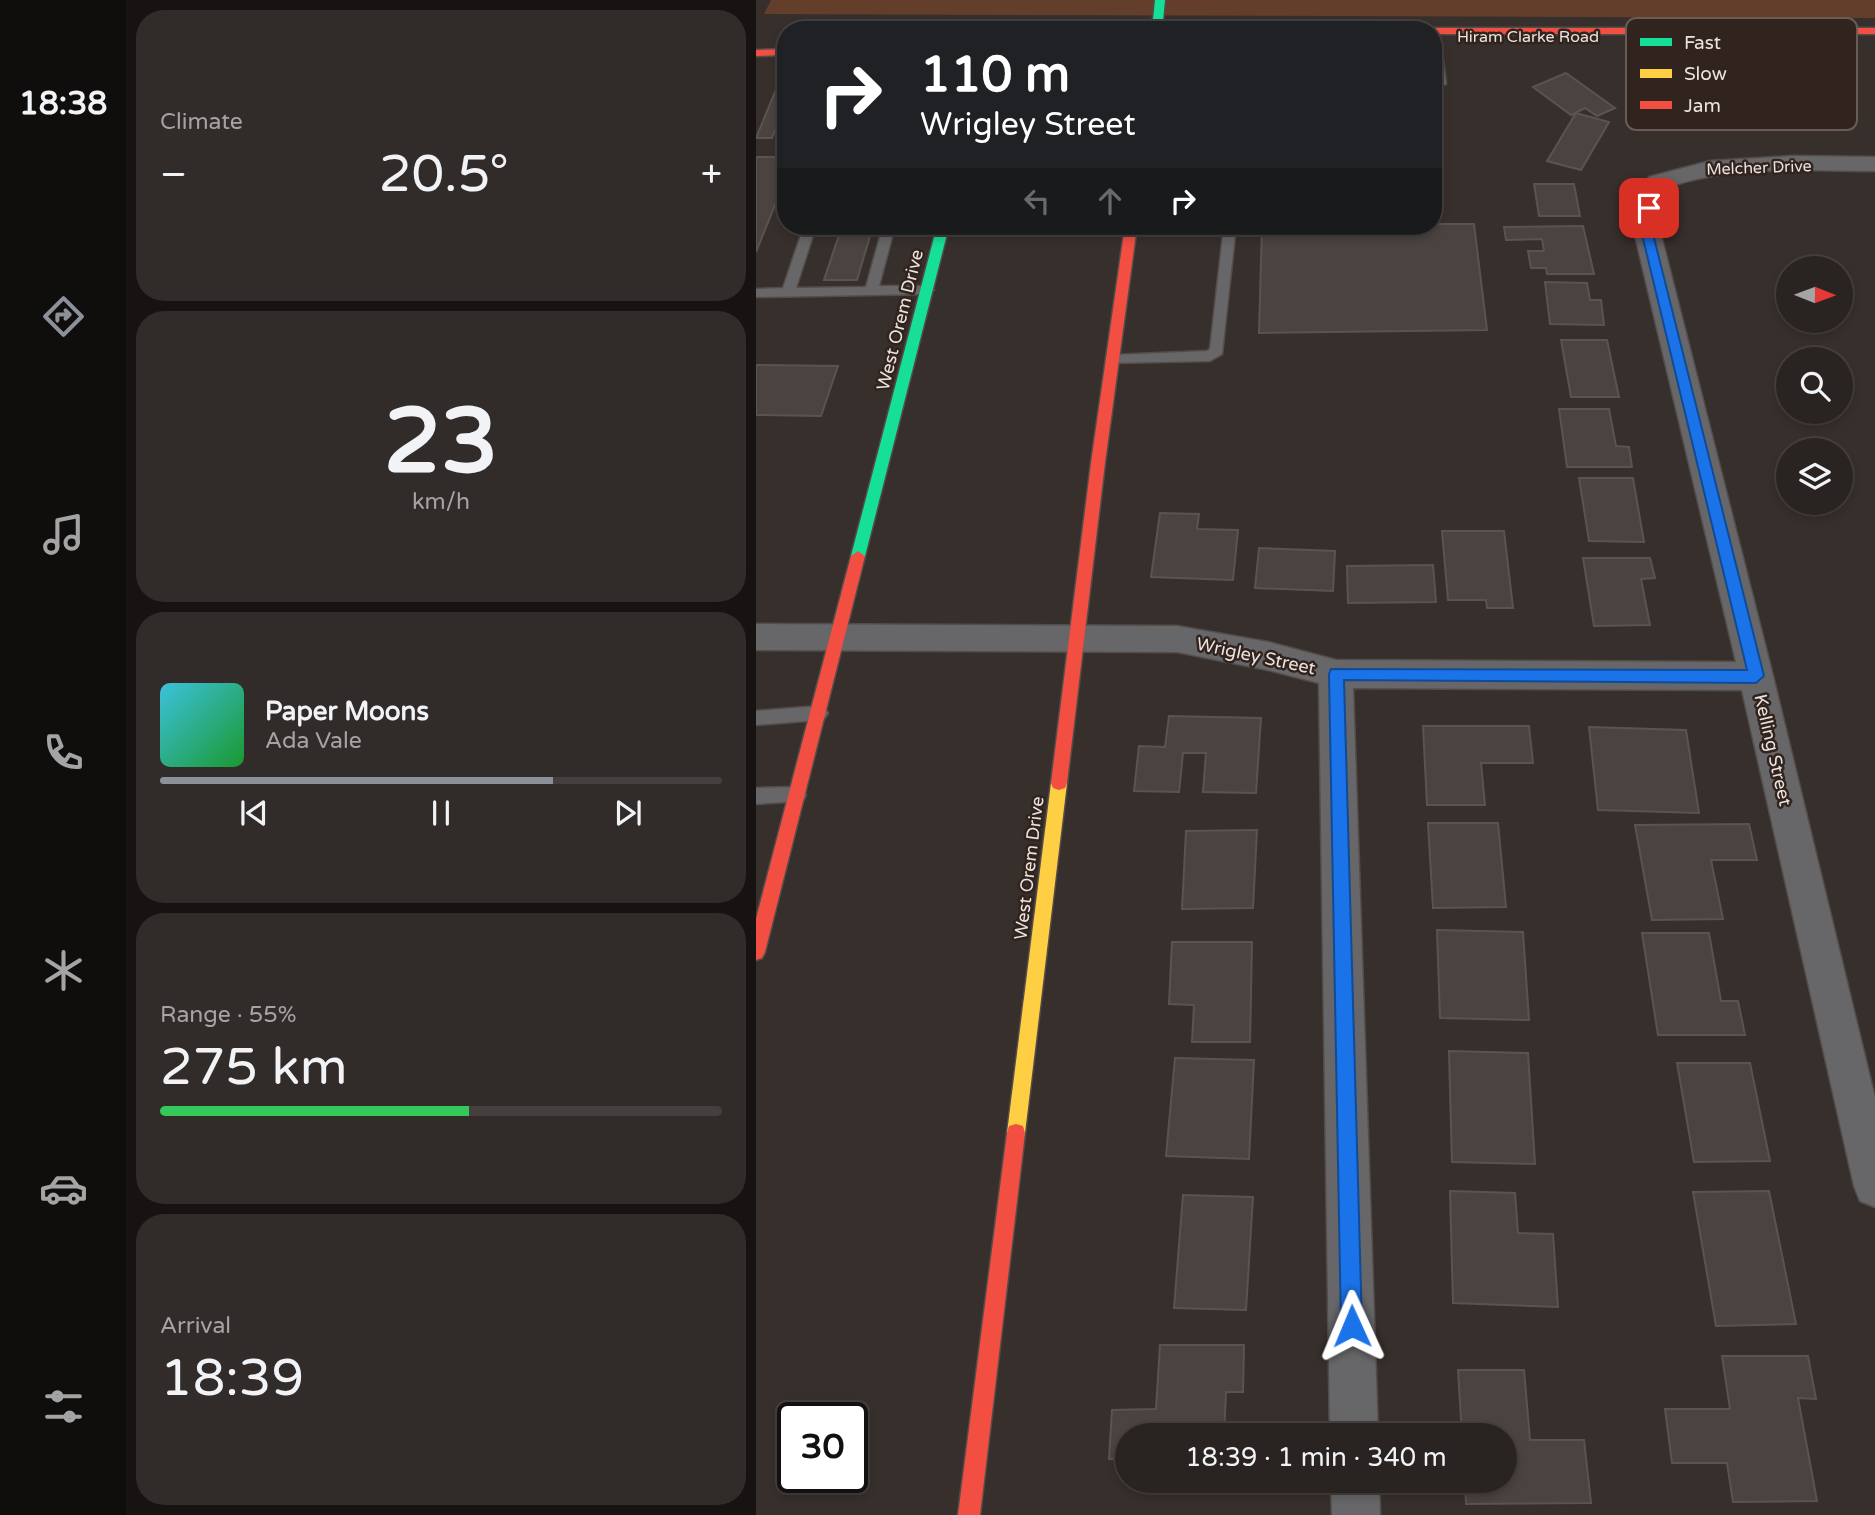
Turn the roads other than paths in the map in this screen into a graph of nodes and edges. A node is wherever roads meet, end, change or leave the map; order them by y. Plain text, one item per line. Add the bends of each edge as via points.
1 (1160, 0) edge
2 (997, 10) dead end
3 (994, 21) edge
4 (1158, 21) edge
5 (1442, 32) edge
6 (1875, 32) edge
7 (1857, 34) edge
8 (1626, 36) edge
9 (777, 52) edge
10 (756, 53) edge
11 (1875, 164) edge
12 (1654, 193) joint
13 (807, 235) edge
14 (887, 235) edge
15 (941, 235) edge
16 (1130, 235) edge
17 (1229, 235) edge
18 (872, 289) junction
19 (927, 290) junction
20 (788, 292) junction
21 (756, 293) edge
22 (1112, 360) junction
23 (756, 637) edge
24 (839, 637) junction
25 (1077, 638) junction
26 (1336, 674) junction
27 (1756, 676) junction
28 (819, 713) junction
29 (756, 718) edge
30 (797, 795) junction
31 (756, 796) edge
32 (756, 952) edge
33 (1875, 1186) edge
34 (1354, 1423) edge
35 (1355, 1493) edge
36 (969, 1515) edge
37 (1356, 1515) edge

1 - 4 main road
2 - 3 main road
5 - 8 main road, Hiram Clarke Road
6 - 7 main road, Hiram Clarke Road
9 - 10 main road
11 - 12 street, Melcher Drive via 1716,166 1658,182
12 - 27 street, Kelling Street via 1645,222
13 - 20 lane
14 - 18 lane
15 - 19 main road, West Orem Drive
16 - 22 main road, West Orem Drive
17 - 22 lane via 1217,351 1210,356
18 - 19 lane
18 - 20 lane
19 - 24 main road, West Orem Drive
20 - 21 lane
22 - 25 main road, West Orem Drive
23 - 24 street, Wrigley Street
24 - 25 street, Wrigley Street
24 - 28 main road, West Orem Drive
25 - 26 street, Wrigley Street via 1177,639
25 - 36 main road, West Orem Drive
26 - 27 street, Wrigley Street
26 - 34 street
27 - 33 street, Kelling Street
28 - 29 lane
28 - 30 main road, West Orem Drive
30 - 31 lane
30 - 32 main road, West Orem Drive
35 - 37 street

